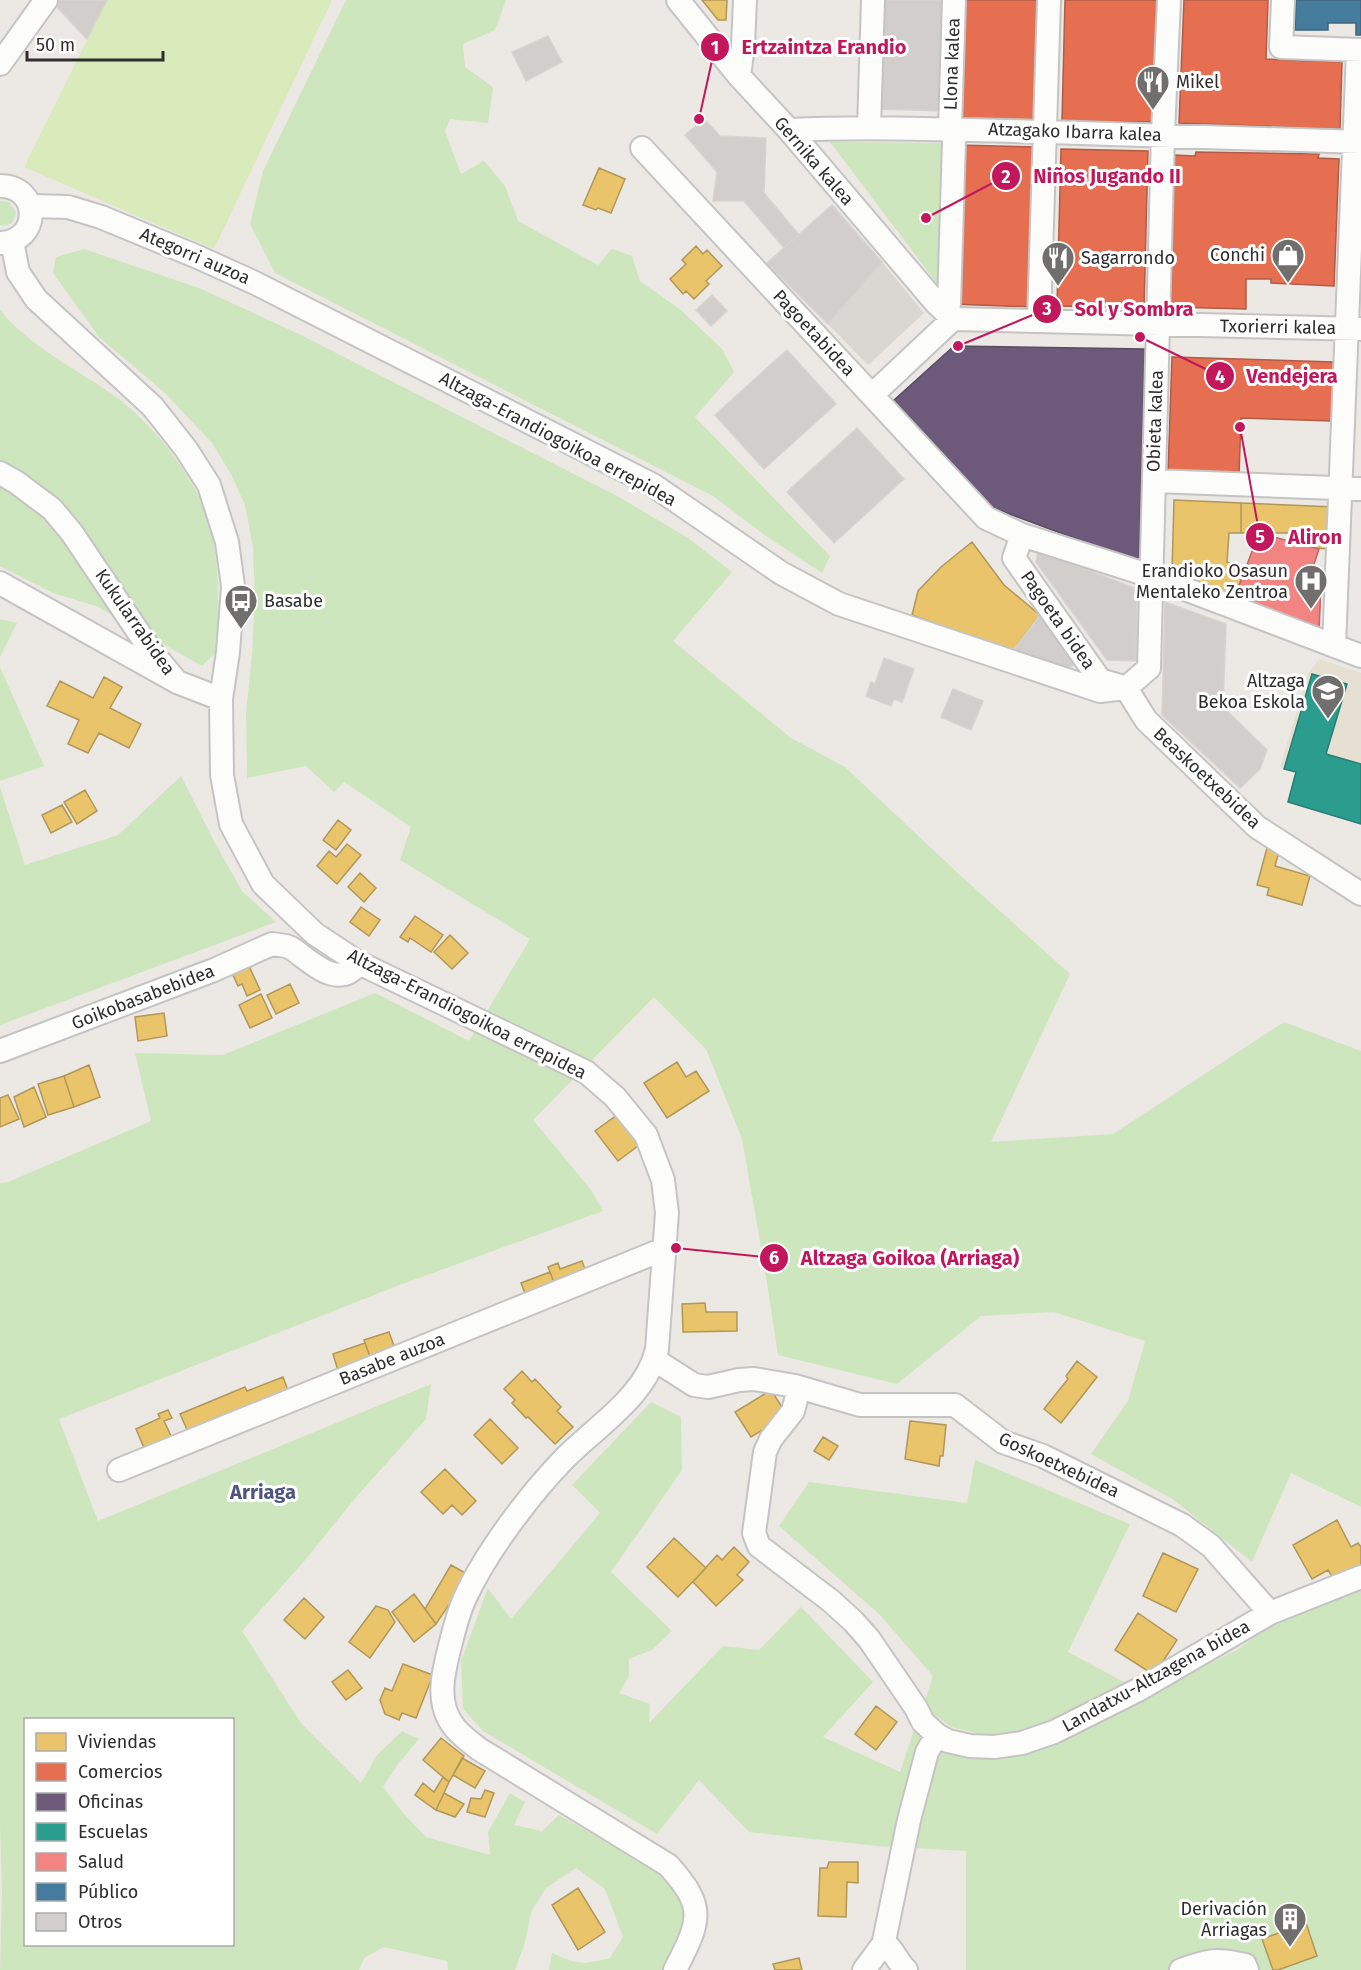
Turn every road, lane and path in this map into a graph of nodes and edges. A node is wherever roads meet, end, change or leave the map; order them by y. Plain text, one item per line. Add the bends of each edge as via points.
1 (46, 0) edge
2 (678, 0) edge
3 (745, 0) edge
4 (873, 0) edge
5 (954, 0) edge
6 (1049, 0) edge
7 (1169, 0) edge
8 (1283, 0) edge
9 (1360, 50) edge
10 (0, 64) edge
11 (739, 76) junction
12 (869, 128) junction
13 (789, 130) junction
14 (1046, 132) junction
15 (1163, 134) junction
16 (952, 135) junction
17 (1358, 142) edge
18 (642, 148) dead end
19 (0, 186) edge
20 (30, 206) junction
21 (6, 242) edge
22 (951, 312) junction
23 (1040, 321) junction
24 (1158, 325) junction
25 (1354, 329) edge
26 (352, 331) joint
27 (872, 395) junction
28 (0, 473) edge
29 (1154, 481) junction
30 (1351, 489) edge
31 (1022, 535) junction
32 (1151, 576) junction
33 (0, 583) edge
34 (0, 593) edge
35 (36, 604) junction
36 (1334, 646) junction
37 (1361, 656) edge
38 (177, 682) junction
39 (1126, 688) junction
40 (220, 699) junction
41 (1361, 894) edge
42 (359, 963) junction
43 (0, 1051) edge
44 (664, 1249) junction
45 (655, 1360) junction
46 (795, 1386) junction
47 (119, 1470) dead end
48 (1361, 1577) edge
49 (1270, 1613) junction
50 (937, 1735) junction
51 (884, 1941) dead end
52 (675, 1970) edge
53 (864, 1970) edge
54 (906, 1970) edge
55 (1181, 1970) edge
56 (1247, 1970) edge

1 - 10 street
2 - 11 street, Gernika kalea
3 - 11 street
4 - 12 street
5 - 16 street, Llona kalea
6 - 14 street
7 - 15 street, Obieta kalea
8 - 9 street via 1281,47
9 - 17 street
11 - 13 street, Gernika kalea
12 - 13 street, Atzagako Ibarra kalea
12 - 16 street, Atzagako Ibarra kalea
13 - 22 street, Gernika kalea via 937,304
14 - 15 street, Atzagako Ibarra kalea
14 - 16 street, Atzagako Ibarra kalea
14 - 23 street
15 - 17 street, Atzagako Ibarra kalea
15 - 24 street, Obieta kalea
16 - 22 street, Llona kalea
17 - 25 street
18 - 27 street, Pagoetabidea
19 - 20 street via 19,191
20 - 21 street via 26,231
20 - 26 street, Ategorri auzoa via 68,207 101,217 222,267
21 - 40 street, Altzaga-Erandiogoikoa errepidea via 18,272 36,299 153,407 209,485 227,542 233,586
22 - 23 street, Txorierri kalea
22 - 27 street
23 - 24 street, Txorierri kalea
24 - 25 street, Txorierri kalea
24 - 29 street, Obieta kalea
25 - 30 street
26 - 39 street, Altzaga-Erandiogoikoa errepidea via 653,485 782,573 839,604 1100,691
27 - 31 street, Pagoetabidea via 986,518
28 - 38 street, Kukularrabidea via 52,509 72,532 151,651
29 - 30 street
29 - 32 street, Obieta kalea
30 - 36 street
31 - 32 street
31 - 39 street, Pagoeta bidea via 1014,558 1100,680
32 - 36 street
32 - 39 street, Obieta kalea via 1149,668
33 - 35 street, Kukularrabidea
34 - 35 street
35 - 38 street, Kukularrabidea
36 - 37 street
38 - 40 street
39 - 41 street, Beaskoetxebidea via 1146,720 1257,827
40 - 42 street, Altzaga-Erandiogoikoa errepidea via 222,776 231,824 252,864 263,884 315,934
42 - 43 street, Goikobasabebidea via 346,975 333,975 286,946 272,944
42 - 44 street, Altzaga-Erandiogoikoa errepidea via 586,1072 615,1097 646,1135 663,1180 667,1213
44 - 45 street, Altzaga-Erandiogoikoa errepidea
44 - 47 street, Basabe auzoa
45 - 46 street, Goskoetxebidea via 694,1385 708,1387 754,1379
45 - 52 street, Altzaga-Erandiogoikoa errepidea via 634,1392 544,1482 487,1558 455,1625 441,1692 454,1727 479,1749 668,1865 685,1883 694,1900 696,1921
46 - 49 street, Goskoetxebidea via 860,1405 955,1405 1003,1442 1070,1468 1182,1525 1211,1546
46 - 50 street via 793,1411 765,1452 754,1533 759,1546 853,1621 923,1722
48 - 49 street
49 - 50 street, Landatxu-Altzagena bidea via 1138,1690 1054,1732 994,1747 970,1746
50 - 51 street via 927,1752 909,1820
53 - 54 street via 884,1943
55 - 56 street via 1222,1960 1245,1965

